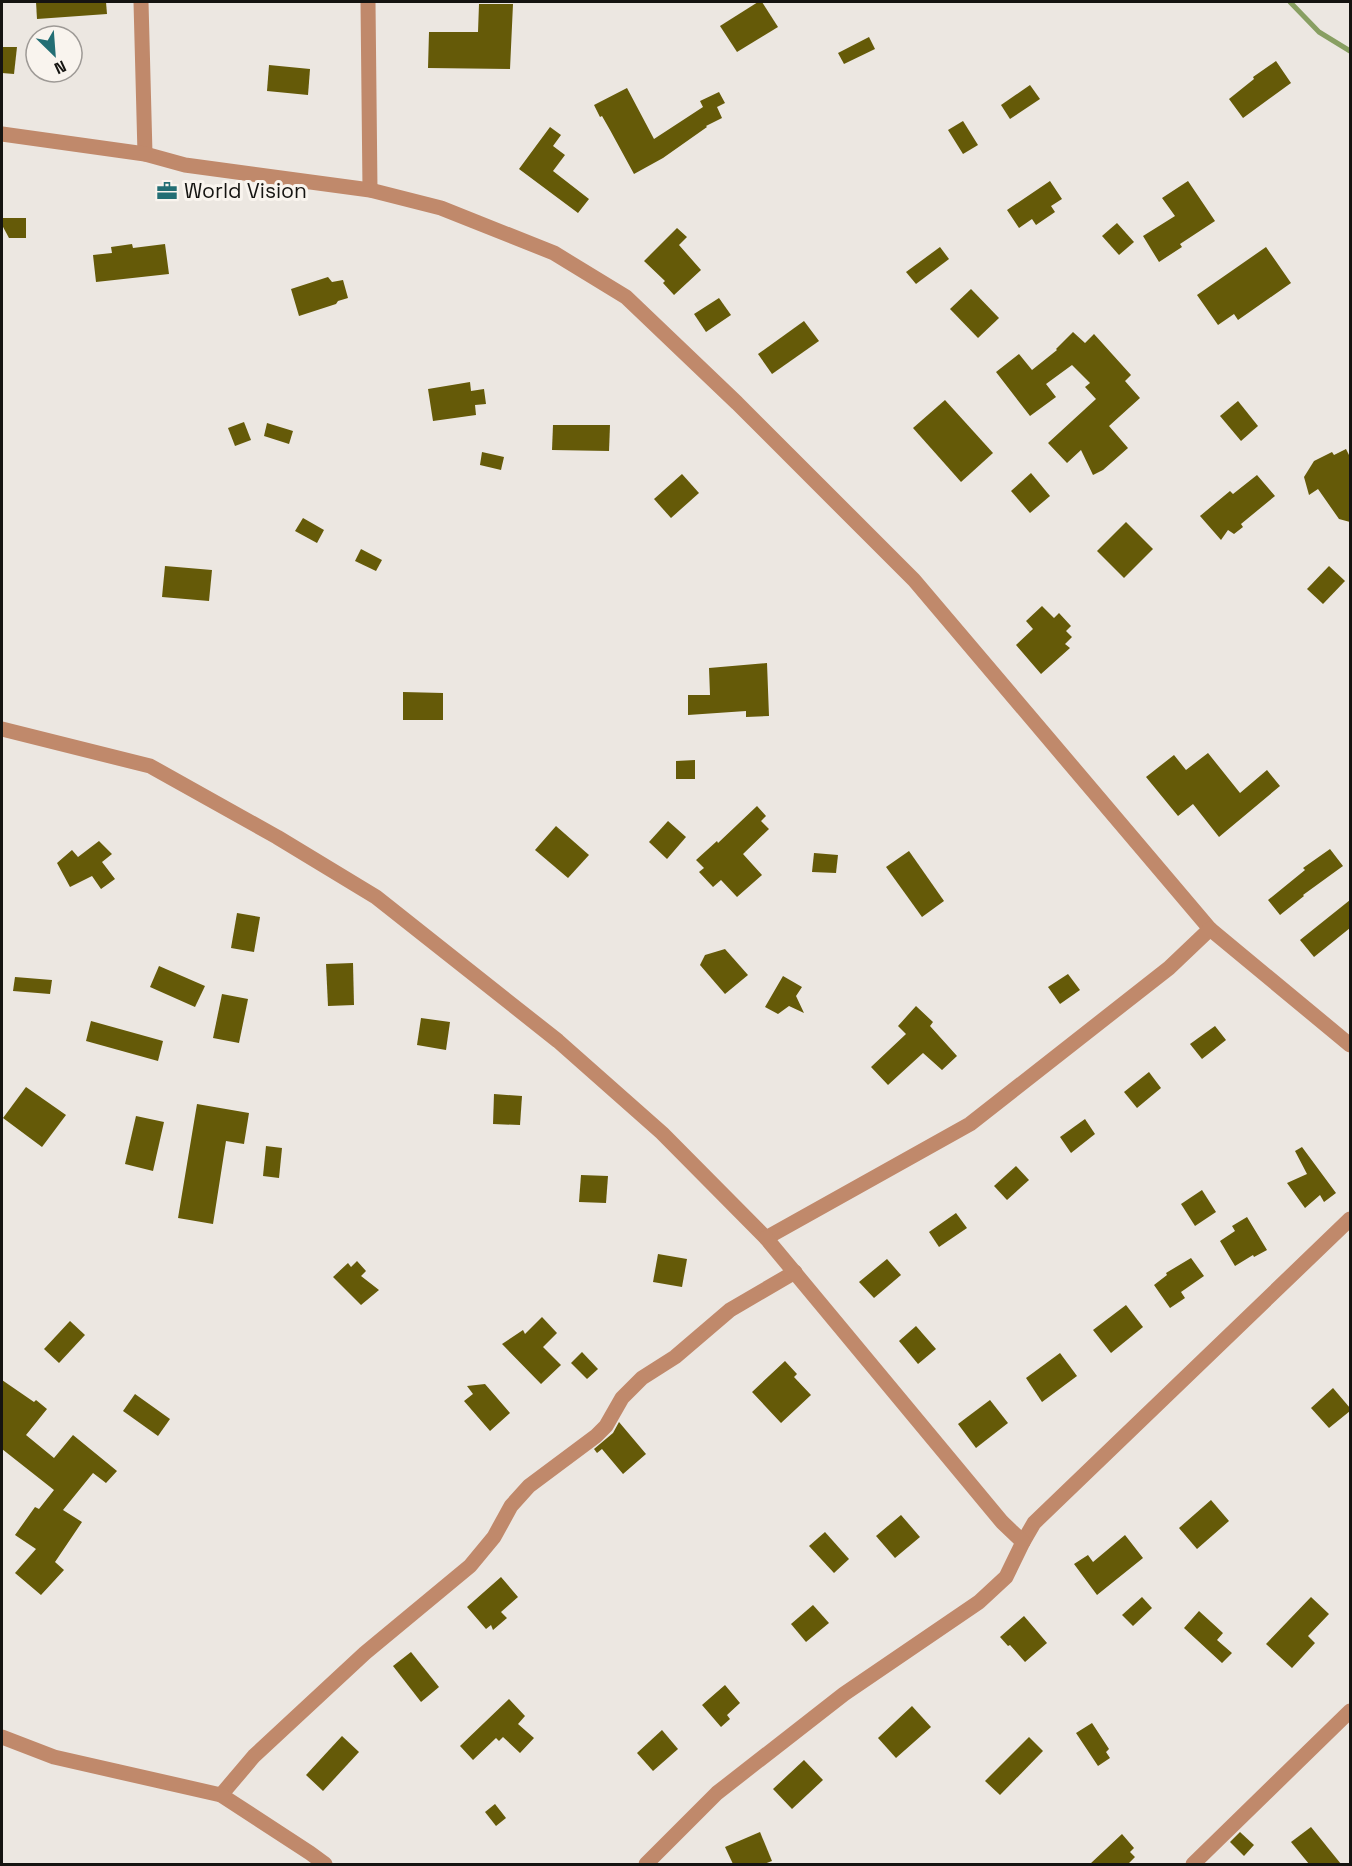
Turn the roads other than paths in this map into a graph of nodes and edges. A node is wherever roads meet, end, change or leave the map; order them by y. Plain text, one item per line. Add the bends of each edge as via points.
1 (141, 2) edge
2 (368, 2) edge
3 (2, 134) edge
4 (145, 154) junction
5 (370, 190) junction
6 (2, 729) edge
7 (1210, 929) junction
8 (1350, 1045) edge
9 (1350, 1219) edge
10 (766, 1238) junction
11 (795, 1272) junction
12 (1023, 1542) junction
13 (1350, 1711) edge
14 (2, 1737) edge
15 (221, 1795) junction
16 (325, 1864) edge
17 (646, 1864) edge
18 (1193, 1864) edge

1 - 4 street
2 - 5 street
3 - 4 street
4 - 5 street via 185,165
5 - 7 street via 441,208 554,253 626,297 914,580
6 - 10 street via 150,766 376,897 558,1041 662,1133
7 - 8 street
7 - 10 street via 1169,969 970,1124
9 - 12 street via 1034,1523
10 - 11 street
11 - 12 street via 1002,1522
11 - 15 street via 730,1310 675,1357 642,1378 589,1443 529,1486 470,1566 365,1653 254,1756
12 - 17 street via 1006,1577 979,1602 844,1694 726,1786
13 - 18 street
14 - 15 street via 54,1757
15 - 16 street

